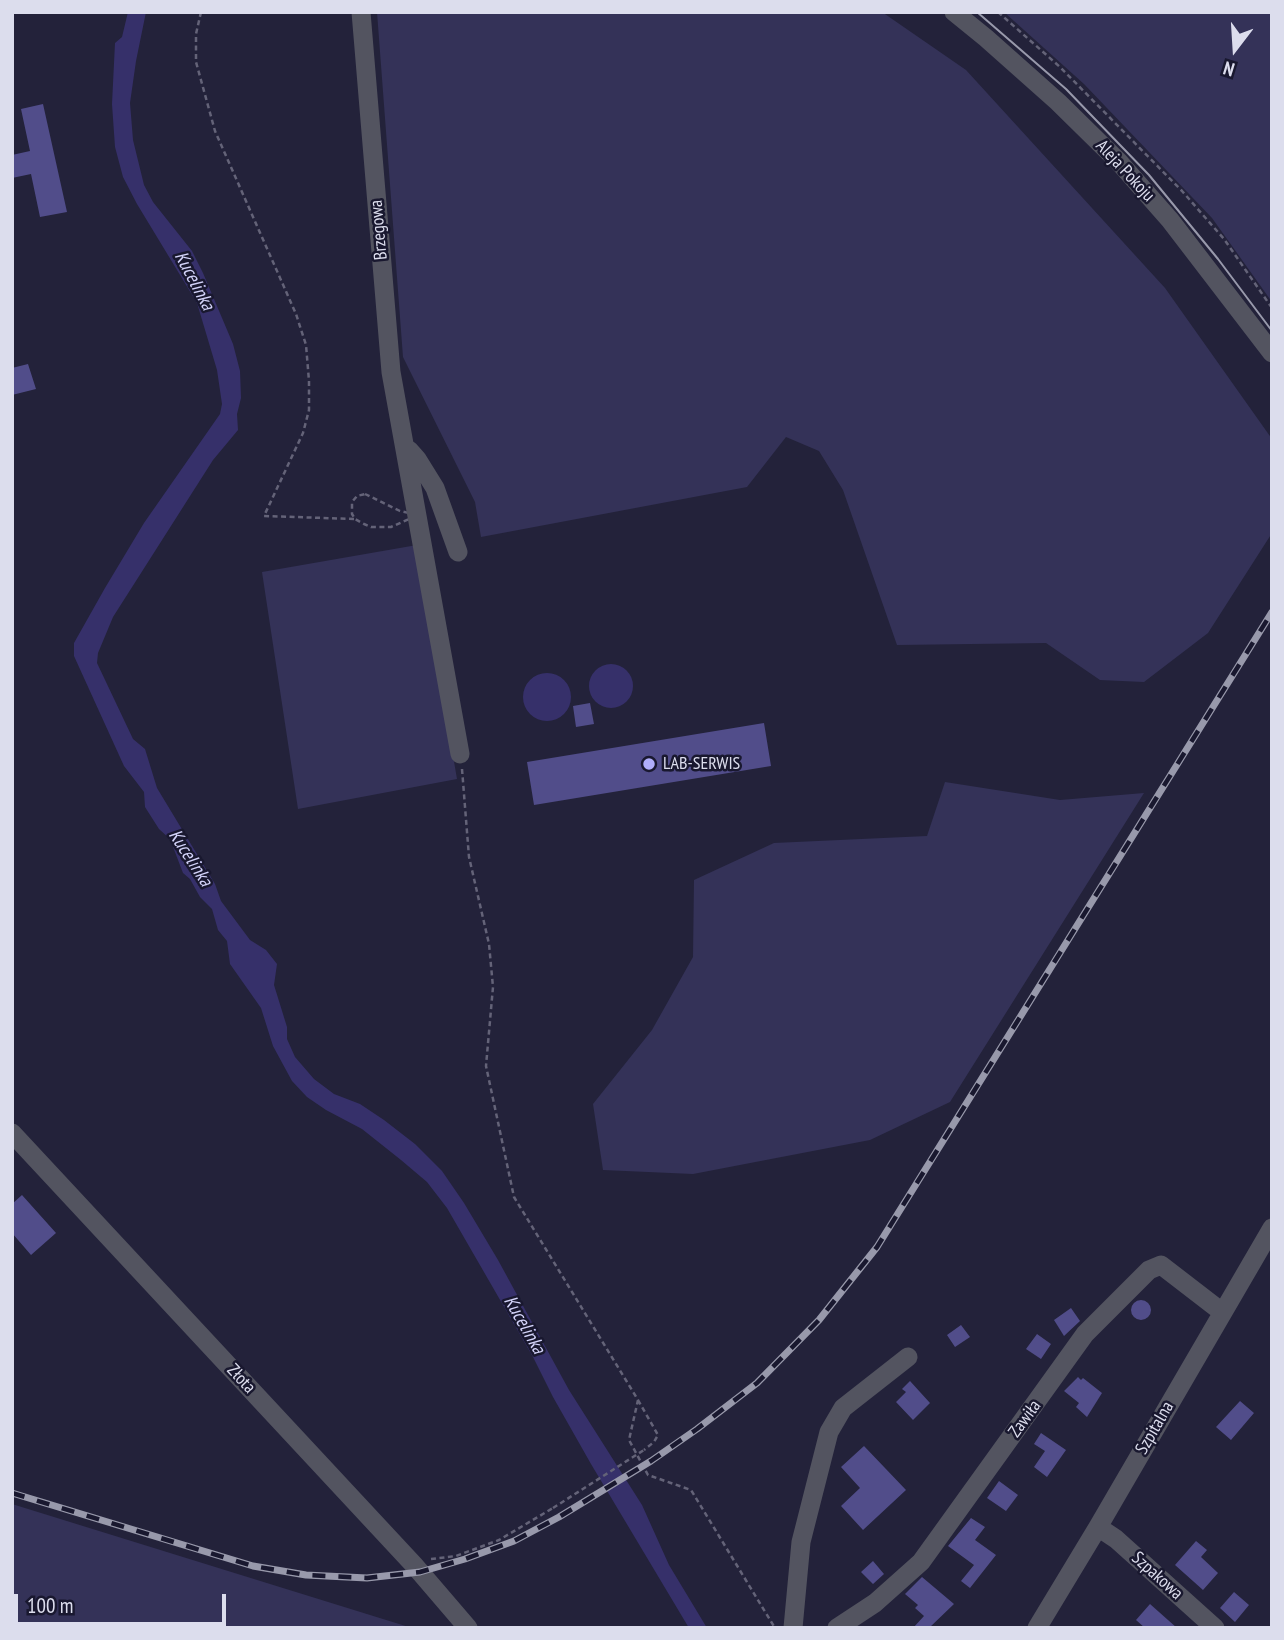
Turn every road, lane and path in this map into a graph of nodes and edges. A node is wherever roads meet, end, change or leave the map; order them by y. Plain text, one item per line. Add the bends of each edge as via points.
1 (201, 12) edge
2 (361, 12) edge
3 (954, 12) edge
4 (998, 12) edge
5 (1272, 308) edge
6 (1272, 353) edge
7 (406, 447) junction
8 (418, 514) junction
9 (355, 519) junction
10 (458, 552) dead end
11 (460, 754) joint
12 (12, 1133) edge
13 (1272, 1228) edge
14 (1222, 1312) junction
15 (908, 1357) dead end
16 (638, 1400) junction
17 (1098, 1527) junction
18 (414, 1565) junction
19 (468, 1628) edge
20 (775, 1628) edge
21 (793, 1628) edge
22 (837, 1628) edge
23 (1037, 1628) edge
24 (1215, 1628) edge

1 - 9 path via 196,62 215,131 306,345 309,410 293,458 264,516
2 - 7 street, Brzegowa via 391,372
3 - 6 street, Aleja Pokoju via 1119,162 1170,220
4 - 5 path via 1070,76 1182,191 1224,239
7 - 8 street, Brzegowa
7 - 10 street, Brzegowa via 435,488
8 - 9 path via 391,527 371,527
8 - 9 path via 400,511 365,494 352,502
8 - 11 street, Brzegowa
11 - 16 path via 468,857 489,944 493,987 486,1066 514,1197
12 - 18 street, Złota
13 - 14 street, Szpitalna
14 - 17 street, Szpitalna
14 - 22 street, Zawiła via 1161,1265 1149,1270 1085,1334 921,1562 875,1603
15 - 21 street via 843,1408 828,1432 801,1542
16 - 18 path, bridge via 658,1435 644,1450 499,1540
16 - 20 path via 629,1440 648,1475 691,1490
17 - 23 street, Szpitalna
17 - 24 street, Szpakowa
18 - 19 street, Złota

